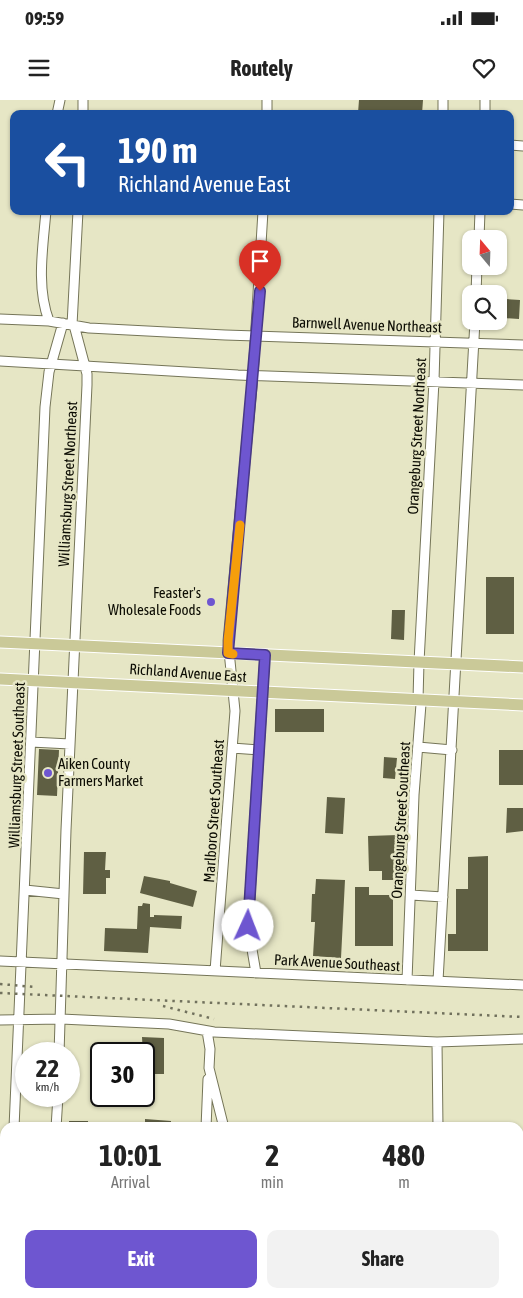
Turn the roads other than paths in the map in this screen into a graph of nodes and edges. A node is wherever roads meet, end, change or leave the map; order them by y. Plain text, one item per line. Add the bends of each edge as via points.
1 (46, 215) edge
2 (78, 215) edge
3 (263, 215) edge
4 (439, 215) edge
5 (480, 215) edge
6 (479, 230) edge
7 (0, 319) edge
8 (49, 321) junction
9 (68, 325) junction
10 (475, 330) edge
11 (256, 336) junction
12 (435, 341) junction
13 (474, 343) junction
14 (523, 345) edge
15 (0, 361) edge
16 (51, 365) junction
17 (85, 367) junction
18 (254, 376) junction
19 (434, 381) junction
20 (472, 382) junction
21 (523, 385) edge
22 (0, 642) edge
23 (34, 644) junction
24 (75, 646) junction
25 (228, 653) junction
26 (265, 655) junction
27 (419, 662) junction
28 (456, 664) junction
29 (523, 667) edge
30 (0, 679) edge
31 (34, 680) junction
32 (74, 682) junction
33 (233, 691) junction
34 (264, 693) junction
35 (418, 700) junction
36 (455, 702) junction
37 (523, 705) edge
38 (31, 742) junction
39 (70, 744) junction
40 (418, 747) junction
41 (232, 748) junction
42 (259, 750) junction
43 (452, 750) junction
44 (25, 890) junction
45 (64, 894) junction
46 (411, 895) junction
47 (444, 897) junction
48 (0, 961) edge
49 (22, 962) junction
50 (63, 964) junction
51 (215, 971) junction
52 (256, 973) junction
53 (407, 980) junction
54 (438, 981) junction
55 (523, 985) edge
56 (61, 1019) junction
57 (0, 1020) edge
58 (20, 1020) junction
59 (207, 1031) junction
60 (523, 1038) edge
61 (60, 1042) edge
62 (437, 1042) junction
63 (209, 1068) junction
64 (57, 1107) edge
65 (14, 1122) edge
66 (56, 1122) edge
67 (206, 1122) edge
68 (222, 1122) edge
69 (438, 1122) edge

1 - 8 street via 42,288
2 - 9 street via 73,299
3 - 11 street, Marlboro Street Southeast
4 - 12 street, Orangeburg Street Northeast
5 - 6 street
7 - 8 street, Barnwell Avenue Northeast
8 - 9 street, Barnwell Avenue Northeast
9 - 11 street, Barnwell Avenue Northeast
9 - 16 street, Williamsburg Street Northeast
9 - 17 street, Williamsburg Street Northeast
10 - 13 street
11 - 12 street, Barnwell Avenue Northeast
11 - 18 street, Marlboro Street Southeast
12 - 13 street, Barnwell Avenue Northeast
12 - 19 street, Orangeburg Street Northeast
13 - 14 street, Barnwell Avenue Northeast
13 - 20 street
15 - 16 street
16 - 17 street
16 - 23 street, Williamsburg Street Northeast via 45,407
17 - 18 street
17 - 24 street, Williamsburg Street Northeast via 87,386
18 - 19 street
18 - 25 street, Marlboro Street Southeast
19 - 20 street
19 - 27 street, Orangeburg Street Northeast
20 - 21 street
20 - 28 street
22 - 23 main road, Richland Avenue East
23 - 24 main road, Richland Avenue East
23 - 31 street, Williamsburg Street Southeast
24 - 25 main road, Richland Avenue East
24 - 32 street
25 - 26 main road, Richland Avenue East
25 - 33 street, Marlboro Street Southeast
26 - 27 main road, Richland Avenue East
26 - 34 street
27 - 28 main road, Richland Avenue East
27 - 35 street, Orangeburg Street Southeast
28 - 29 main road, Richland Avenue East
28 - 36 street
30 - 31 main road, Richland Avenue East
31 - 32 main road, Richland Avenue East
31 - 38 street, Williamsburg Street Southeast
32 - 33 main road, Richland Avenue East
32 - 39 street
33 - 34 main road, Richland Avenue East
33 - 41 street, Marlboro Street Southeast
34 - 35 main road, Richland Avenue East
34 - 42 street
35 - 36 main road, Richland Avenue East
35 - 40 street, Orangeburg Street Southeast
36 - 37 main road, Richland Avenue East
36 - 43 street
38 - 39 street
38 - 44 street, Williamsburg Street Southeast
39 - 45 street
40 - 43 street
40 - 46 street, Orangeburg Street Southeast
41 - 42 street
41 - 51 street, Marlboro Street Southeast
42 - 52 street via 248,926
43 - 47 street
44 - 45 street
44 - 49 street, Williamsburg Street Southeast
45 - 50 street
46 - 47 street
46 - 53 street, Orangeburg Street Southeast
47 - 54 street
48 - 49 street, Park Avenue Southeast
49 - 50 street, Park Avenue Southeast
49 - 58 street, Williamsburg Street Southeast
50 - 51 street, Park Avenue Southeast
50 - 56 street
51 - 52 street, Park Avenue Southeast
52 - 53 street, Park Avenue Southeast
53 - 54 street, Park Avenue Southeast
54 - 55 street, Park Avenue Southeast
56 - 58 street
56 - 59 street via 169,1024
56 - 61 street
57 - 58 street
58 - 65 street, Williamsburg Street Southeast
59 - 62 street
59 - 63 street
60 - 62 street
62 - 69 street
63 - 67 street
63 - 68 street
64 - 66 street

